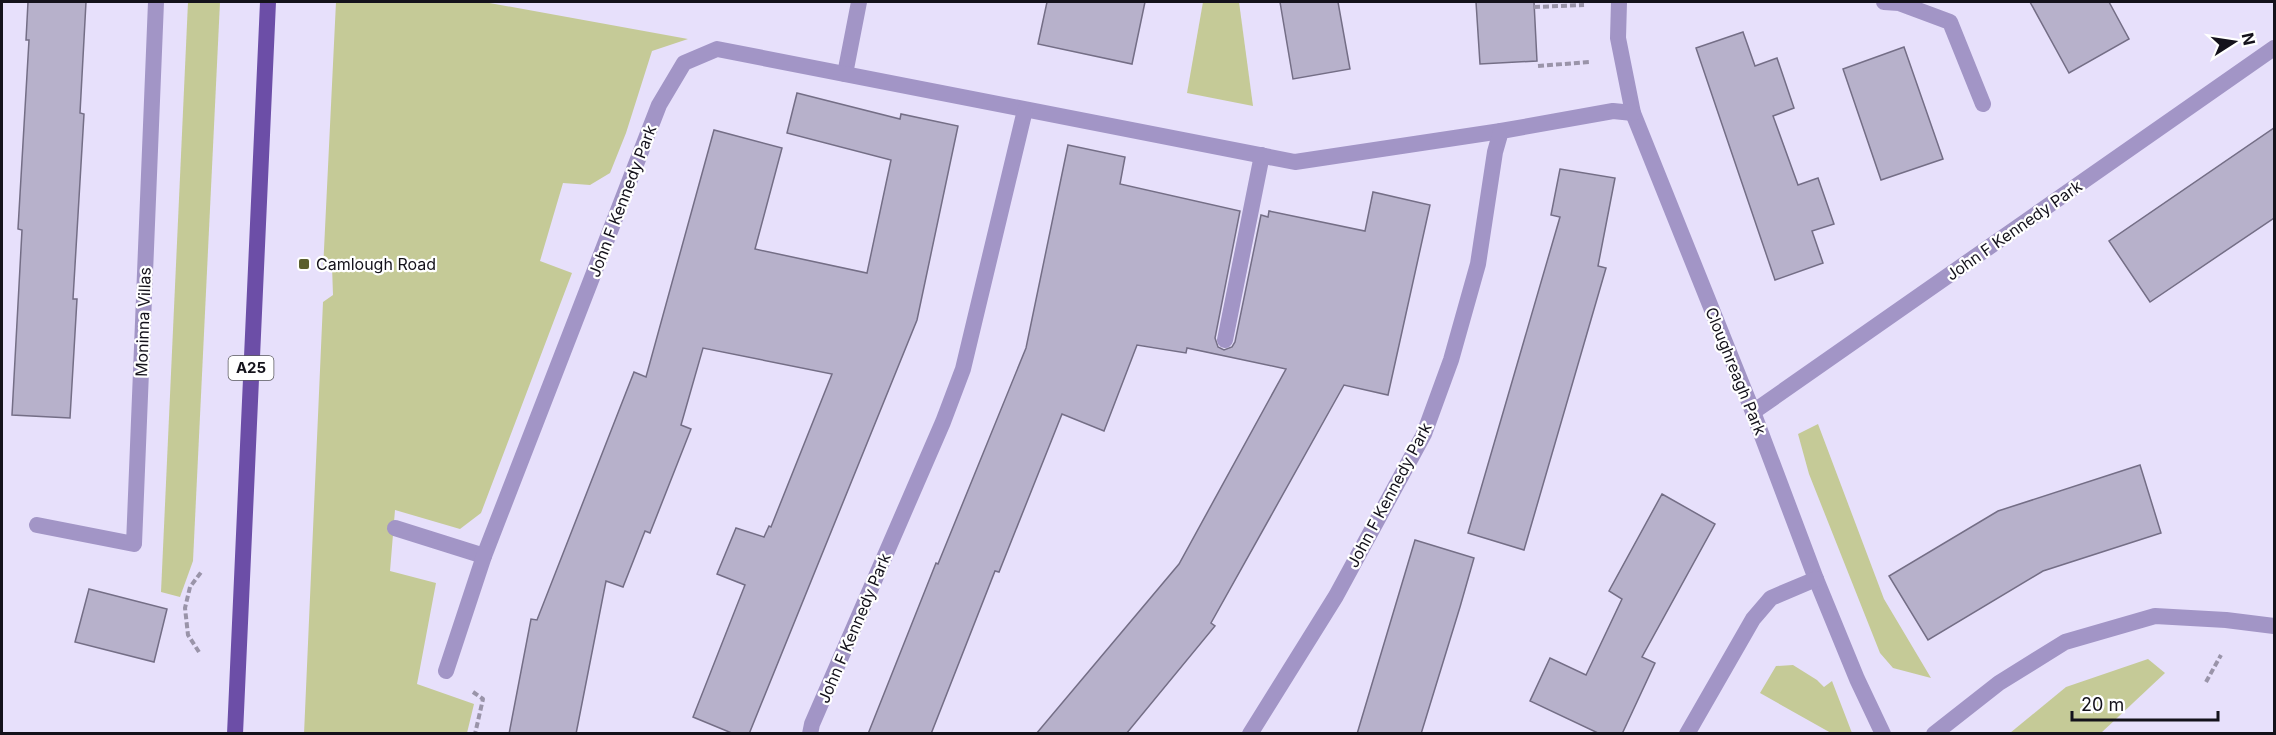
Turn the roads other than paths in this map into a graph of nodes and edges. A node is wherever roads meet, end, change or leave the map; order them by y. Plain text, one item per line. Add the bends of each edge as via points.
1 (156, 2) edge
2 (268, 2) edge
3 (859, 2) edge
4 (1619, 2) edge
5 (1884, 2) edge
6 (2274, 48) edge
7 (845, 74) junction
8 (1983, 104) dead end
9 (1025, 110) junction
10 (1633, 113) junction
11 (1501, 131) junction
12 (1262, 155) junction
13 (1225, 340) dead end
14 (1753, 412) junction
15 (37, 525) dead end
16 (395, 528) dead end
17 (484, 556) junction
18 (1816, 579) junction
19 (2274, 626) edge
20 (446, 671) road end
21 (235, 734) edge
22 (810, 734) edge
23 (1250, 734) edge
24 (1687, 734) edge
25 (1883, 734) edge
26 (1934, 734) edge

1 - 15 street, Moninna Villas via 134,544
2 - 21 main road, A25
3 - 7 street
4 - 10 street, Cloughreagh Park via 1618,38
5 - 8 street via 1899,3 1950,22
6 - 14 street, John F Kennedy Park
7 - 9 street, John F Kennedy Park
7 - 17 street, John F Kennedy Park via 717,49 684,63 659,105
9 - 12 street, John F Kennedy Park
9 - 22 street, John F Kennedy Park via 963,369
10 - 11 street, John F Kennedy Park via 1613,111
10 - 14 street, Cloughreagh Park
11 - 12 street, John F Kennedy Park via 1295,162
11 - 23 street, John F Kennedy Park via 1478,264 1451,360 1424,434 1336,596
12 - 13 street
14 - 18 street, Cloughreagh Park
16 - 17 street
17 - 20 street, John F Kennedy Park
18 - 24 street via 1771,598 1754,619
18 - 25 street, Cloughreagh Park
19 - 26 street via 2156,616 2065,642 1999,683

